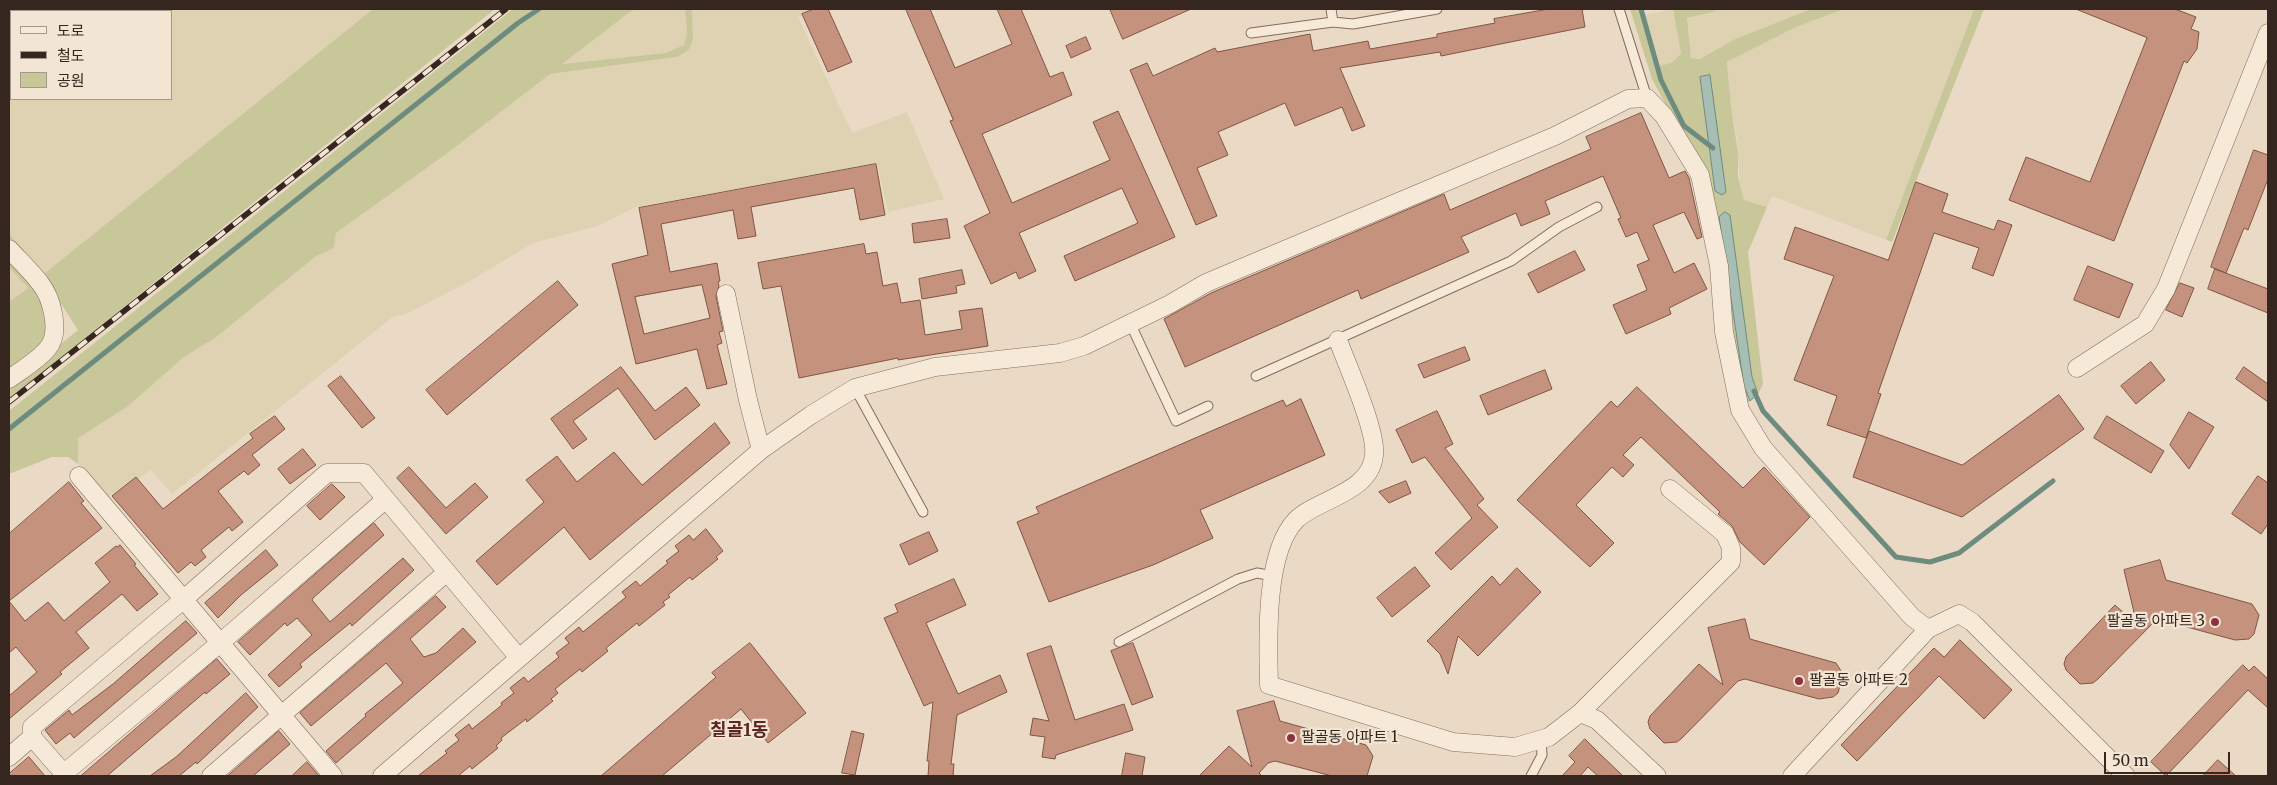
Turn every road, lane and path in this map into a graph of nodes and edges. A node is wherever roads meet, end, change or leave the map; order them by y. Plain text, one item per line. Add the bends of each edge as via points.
1 (1331, 9) edge
2 (1437, 9) edge
3 (1619, 9) edge
4 (1333, 22) junction
5 (1251, 32) dead end
6 (2268, 33) edge
7 (1646, 98) junction
8 (1597, 207) dead end
9 (9, 249) edge
10 (726, 294) dead end
11 (1130, 323) junction
12 (1338, 340) junction
13 (2077, 368) dead end
14 (1256, 376) dead end
15 (9, 380) edge
16 (855, 388) junction
17 (1208, 406) dead end
18 (761, 450) junction
19 (79, 476) dead end
20 (1670, 489) dead end
21 (386, 500) junction
22 (922, 512) dead end
23 (447, 572) junction
24 (1273, 576) junction
25 (184, 599) junction
26 (1928, 628) junction
27 (1118, 642) dead end
28 (220, 643) junction
29 (520, 658) junction
30 (1580, 713) junction
31 (282, 715) junction
32 (32, 737) junction
33 (1542, 739) junction
34 (9, 756) edge
35 (64, 775) edge
36 (211, 776) edge
37 (333, 776) edge
38 (382, 776) edge
39 (1531, 776) edge
40 (1658, 776) edge
41 (1792, 776) edge
42 (2126, 776) edge

1 - 4 lane
2 - 4 lane via 1353,24
3 - 7 lane
4 - 5 lane
6 - 13 street via 2166,289 2145,324
7 - 11 street via 1628,99 1537,144 1206,283
7 - 26 street via 1664,116 1700,175 1719,266 1724,332 1740,410 1763,448 1912,617
8 - 12 lane via 1559,227 1511,261
9 - 15 street via 40,283 48,298 54,335 48,348
10 - 18 street
11 - 16 street via 1084,346 1060,353 936,366
11 - 17 lane via 1176,421
12 - 14 lane
12 - 24 street via 1372,434 1374,455 1370,471 1344,494 1296,520 1281,543
16 - 18 street
16 - 22 lane
18 - 29 street
19 - 25 street
20 - 30 street via 1725,534 1731,548 1731,562
21 - 23 street
21 - 25 street via 364,473 327,473
21 - 28 street
23 - 29 street
23 - 31 street
24 - 27 lane via 1257,574 1238,580
24 - 33 street via 1267,635 1269,685 1453,742 1515,747
25 - 28 street
25 - 32 street via 32,727
26 - 41 street
26 - 42 street via 1959,614 1972,622
28 - 31 street
28 - 35 street
29 - 38 street
30 - 33 street
30 - 40 street via 1597,720
31 - 36 street
31 - 37 street
32 - 34 street
32 - 35 street
33 - 39 lane via 1542,755

